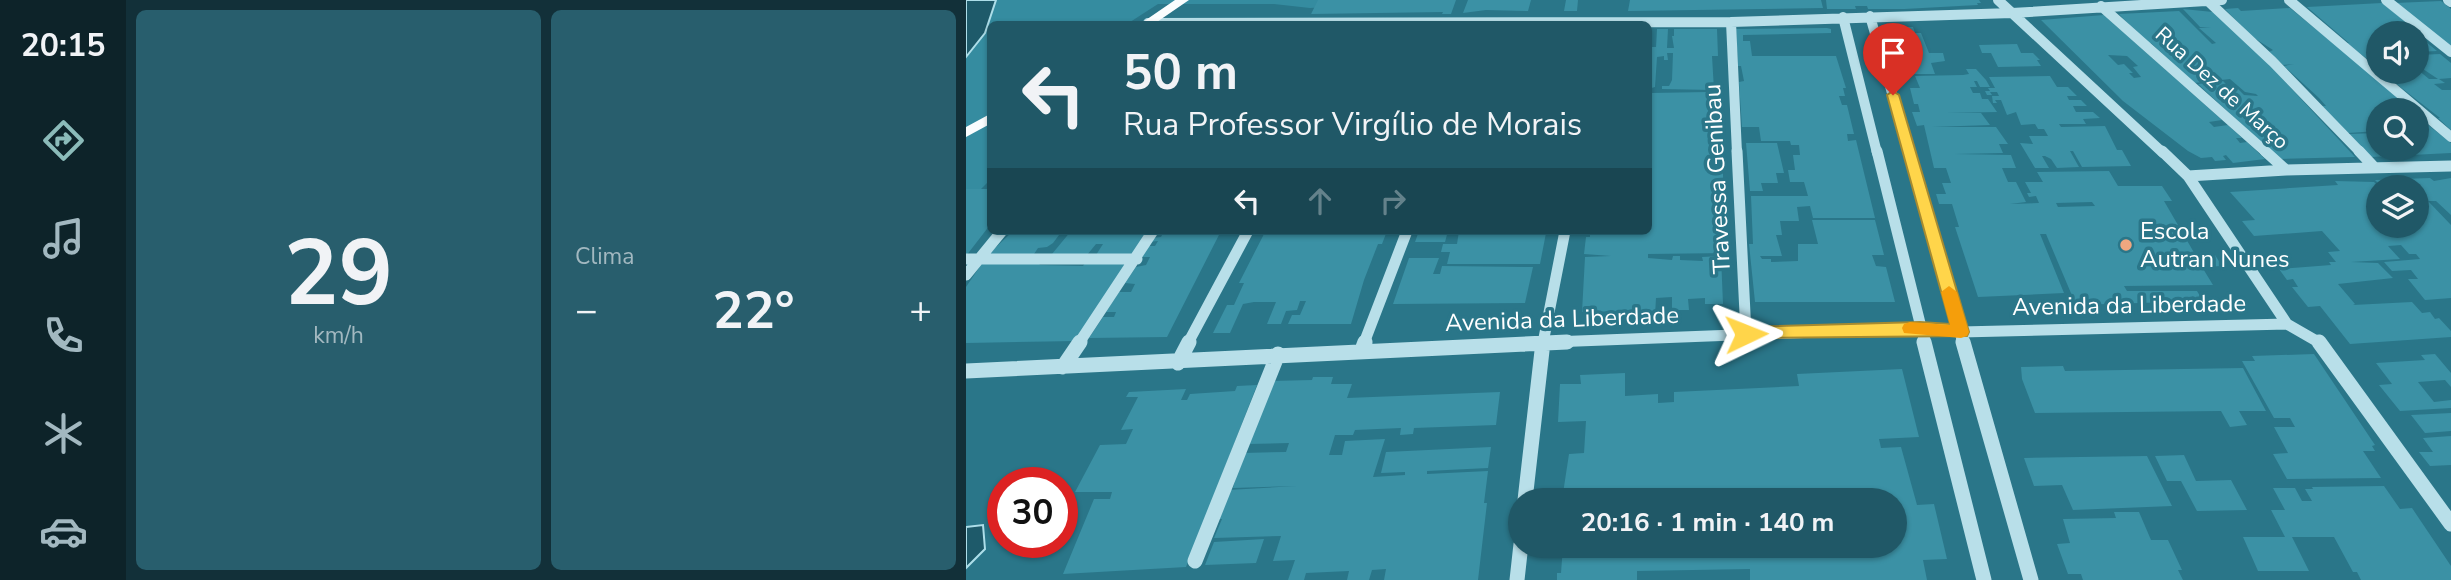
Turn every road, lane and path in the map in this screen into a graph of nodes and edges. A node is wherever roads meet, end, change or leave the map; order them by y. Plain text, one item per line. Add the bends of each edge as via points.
1 (1183, 0) edge
2 (1998, 0) edge
3 (2222, 0) edge
4 (2289, 0) edge
5 (2386, 0) edge
6 (2208, 1) edge
7 (2101, 6) junction
8 (2011, 13) junction
9 (1870, 16) junction
10 (1843, 17) junction
11 (1152, 21) edge
12 (1731, 22) junction
13 (1652, 23) edge
14 (2451, 52) edge
15 (987, 120) edge
16 (966, 133) edge
17 (2451, 137) edge
18 (2451, 166) edge
19 (2374, 167) junction
20 (2286, 170) junction
21 (2188, 176) junction
22 (998, 235) edge
23 (1151, 235) edge
24 (1246, 235) edge
25 (1405, 235) edge
26 (1564, 235) edge
27 (972, 259) edge
28 (1137, 259) junction
29 (966, 275) edge
30 (2287, 324) junction
31 (1920, 328) junction
32 (1961, 332) junction
33 (1746, 334) junction
34 (1543, 342) junction
35 (1362, 350) junction
36 (1278, 354) junction
37 (1178, 363) junction
38 (1063, 367) junction
39 (966, 371) edge
40 (1526, 488) edge
41 (2451, 524) edge
42 (1519, 558) edge
43 (1195, 561) dead end
44 (1517, 580) edge
45 (1984, 580) edge
46 (2031, 580) edge

1 - 11 main road
2 - 8 street
3 - 6 street
4 - 17 street
5 - 14 street
6 - 7 street
6 - 19 street
7 - 8 street
7 - 20 street, Rua Dez de Março
8 - 9 street
8 - 21 street
9 - 10 street
9 - 32 street
10 - 12 street
10 - 31 street
12 - 13 street
12 - 33 street, Travessa Genibau
15 - 16 main road
18 - 19 street
19 - 20 street
20 - 21 street
21 - 30 street
22 - 27 street
23 - 28 street
24 - 37 street
25 - 35 street
26 - 34 street
27 - 28 street
27 - 29 street
28 - 38 street
30 - 32 street, Avenida da Liberdade
30 - 41 street via 2318,340
31 - 32 street, Avenida da Liberdade
31 - 33 street, Avenida da Liberdade
31 - 45 street
32 - 46 street
33 - 34 street, Avenida da Liberdade
34 - 35 street, Avenida da Liberdade
34 - 40 street
35 - 36 street, Avenida da Liberdade
36 - 37 street, Avenida da Liberdade
36 - 43 lane
37 - 38 street, Avenida da Liberdade
38 - 39 street, Avenida da Liberdade
42 - 44 street

